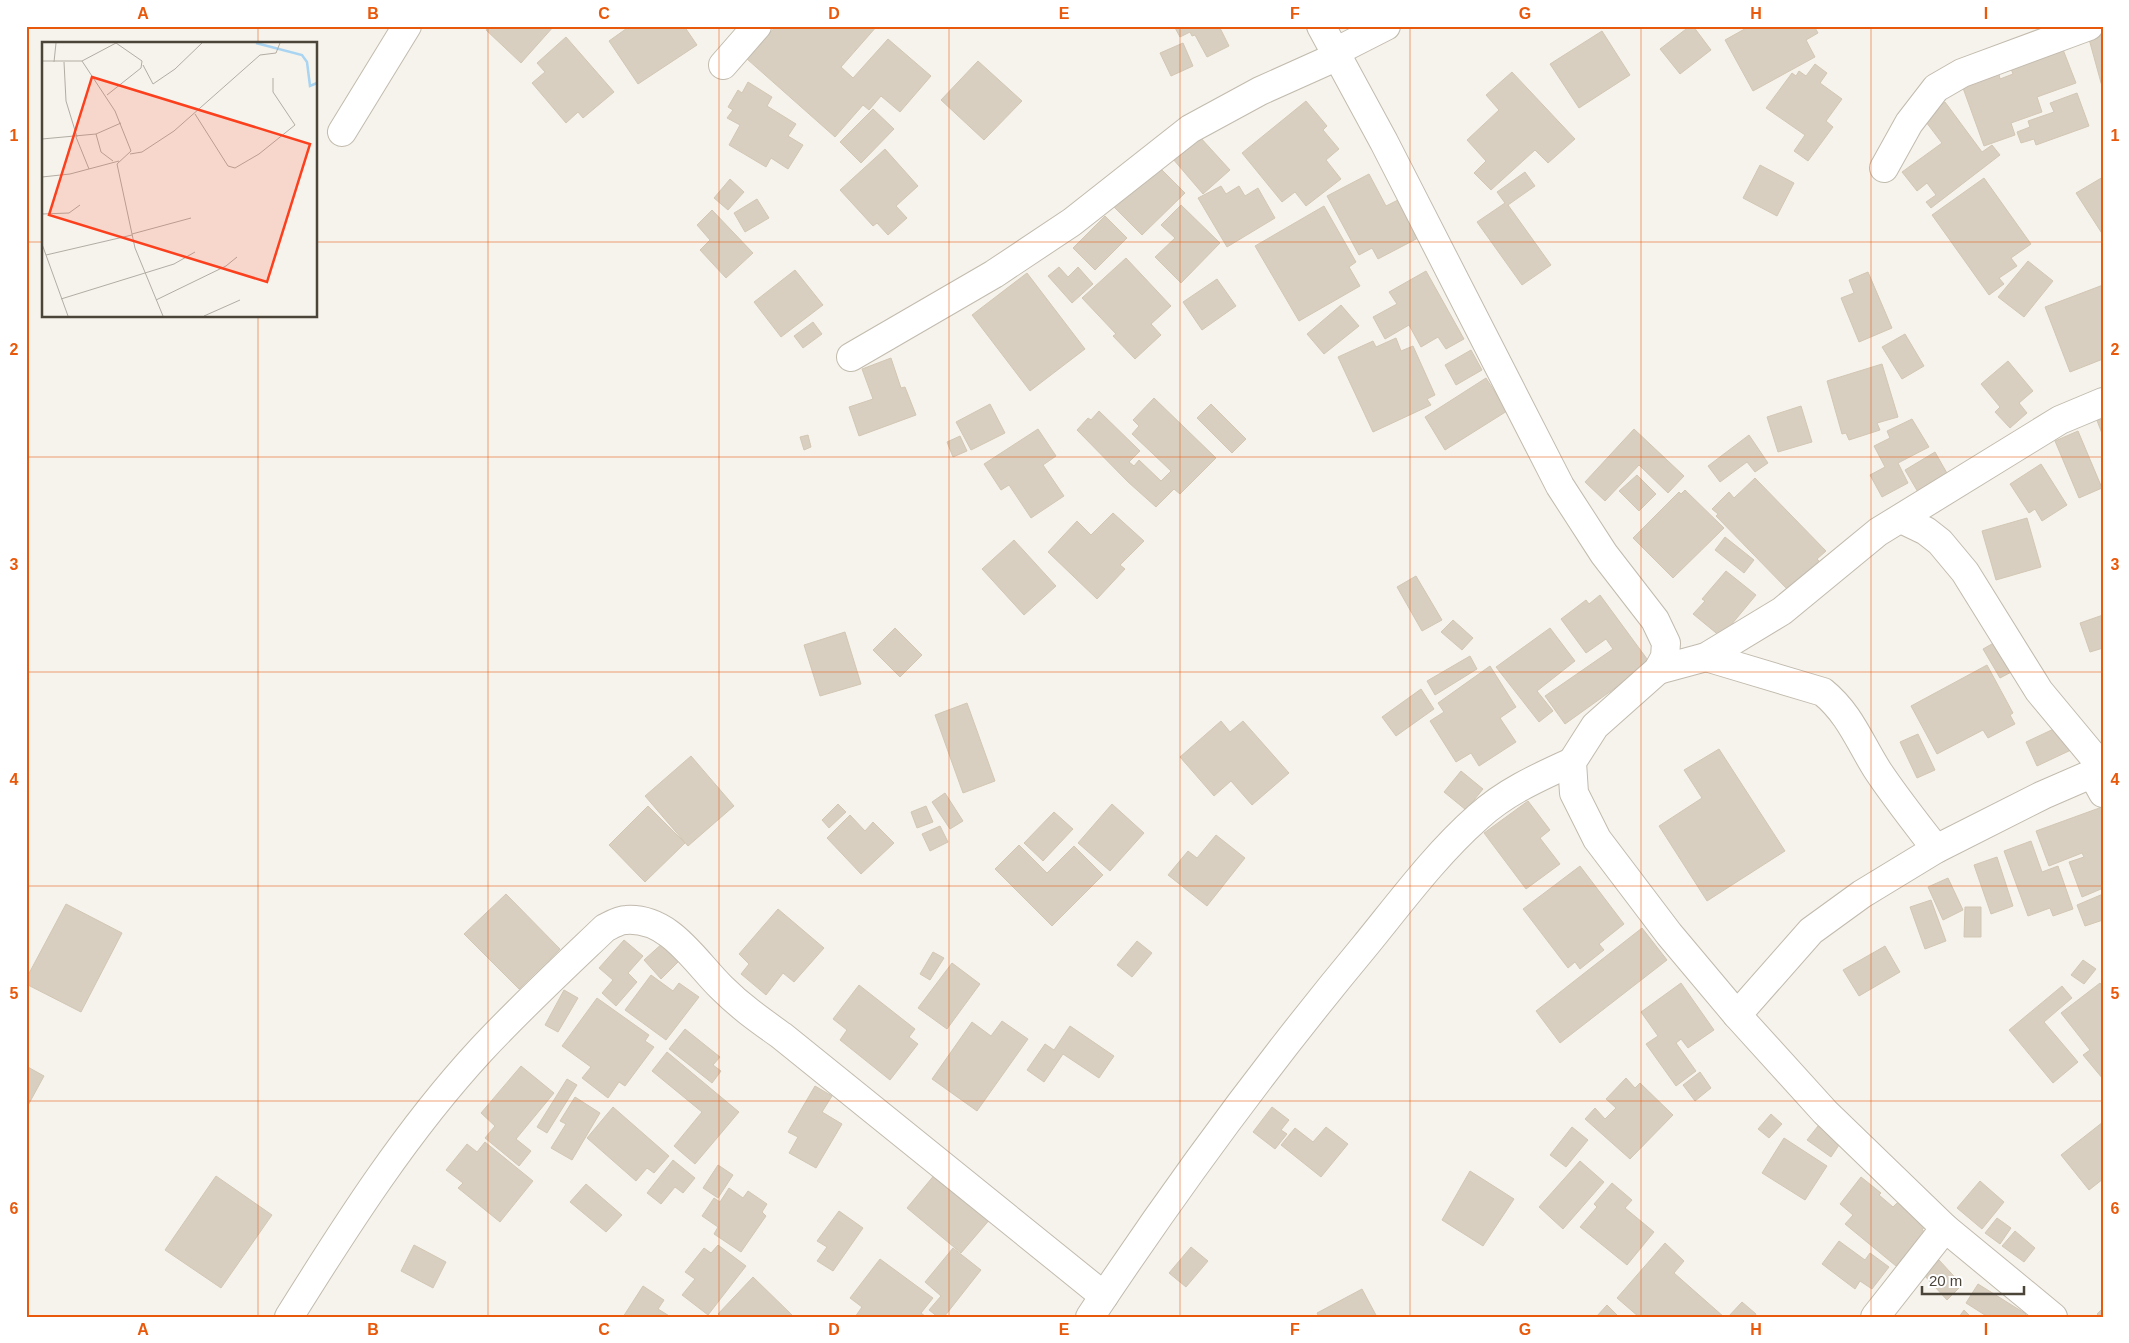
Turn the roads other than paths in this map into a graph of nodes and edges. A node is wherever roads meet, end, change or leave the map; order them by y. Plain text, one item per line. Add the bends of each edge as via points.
1 (407, 26) edge
2 (757, 26) edge
3 (1321, 26) edge
4 (1386, 26) edge
5 (2089, 26) edge
6 (1337, 54) junction
7 (723, 65) dead end
8 (342, 132) dead end
9 (1884, 168) dead end
10 (851, 357) dead end
11 (2103, 402) edge
12 (1901, 519) junction
13 (1706, 657) junction
14 (1658, 670) junction
15 (1572, 762) junction
16 (2100, 776) edge
17 (1936, 849) junction
18 (1737, 1015) junction
19 (1944, 1228) junction
20 (1097, 1306) edge
21 (289, 1317) edge
22 (1875, 1317) edge
23 (2053, 1317) edge

1 - 8 street
2 - 7 street
3 - 6 street
4 - 6 street
5 - 9 street via 1962,73 1936,88 1910,123
6 - 10 street via 1190,128 1064,227 994,274
6 - 14 street via 1560,486 1604,554 1655,620 1666,643 1665,657
11 - 12 street via 2060,420
12 - 13 street via 1878,532 1782,611
12 - 16 street via 1940,542 1965,572 2039,691
13 - 14 street
13 - 17 street via 1823,692 1853,725 1878,771
14 - 15 street via 1596,726
15 - 18 street via 1574,793 1597,839 1669,934
15 - 20 street via 1522,786 1478,816 1441,854 1250,1090
16 - 17 street
17 - 18 street via 1862,894 1811,931
18 - 19 street via 1825,1112
19 - 22 street
19 - 23 street
20 - 21 street via 782,1036 741,1006 665,930 642,920 624,920 605,928 481,1050 427,1114 381,1177

